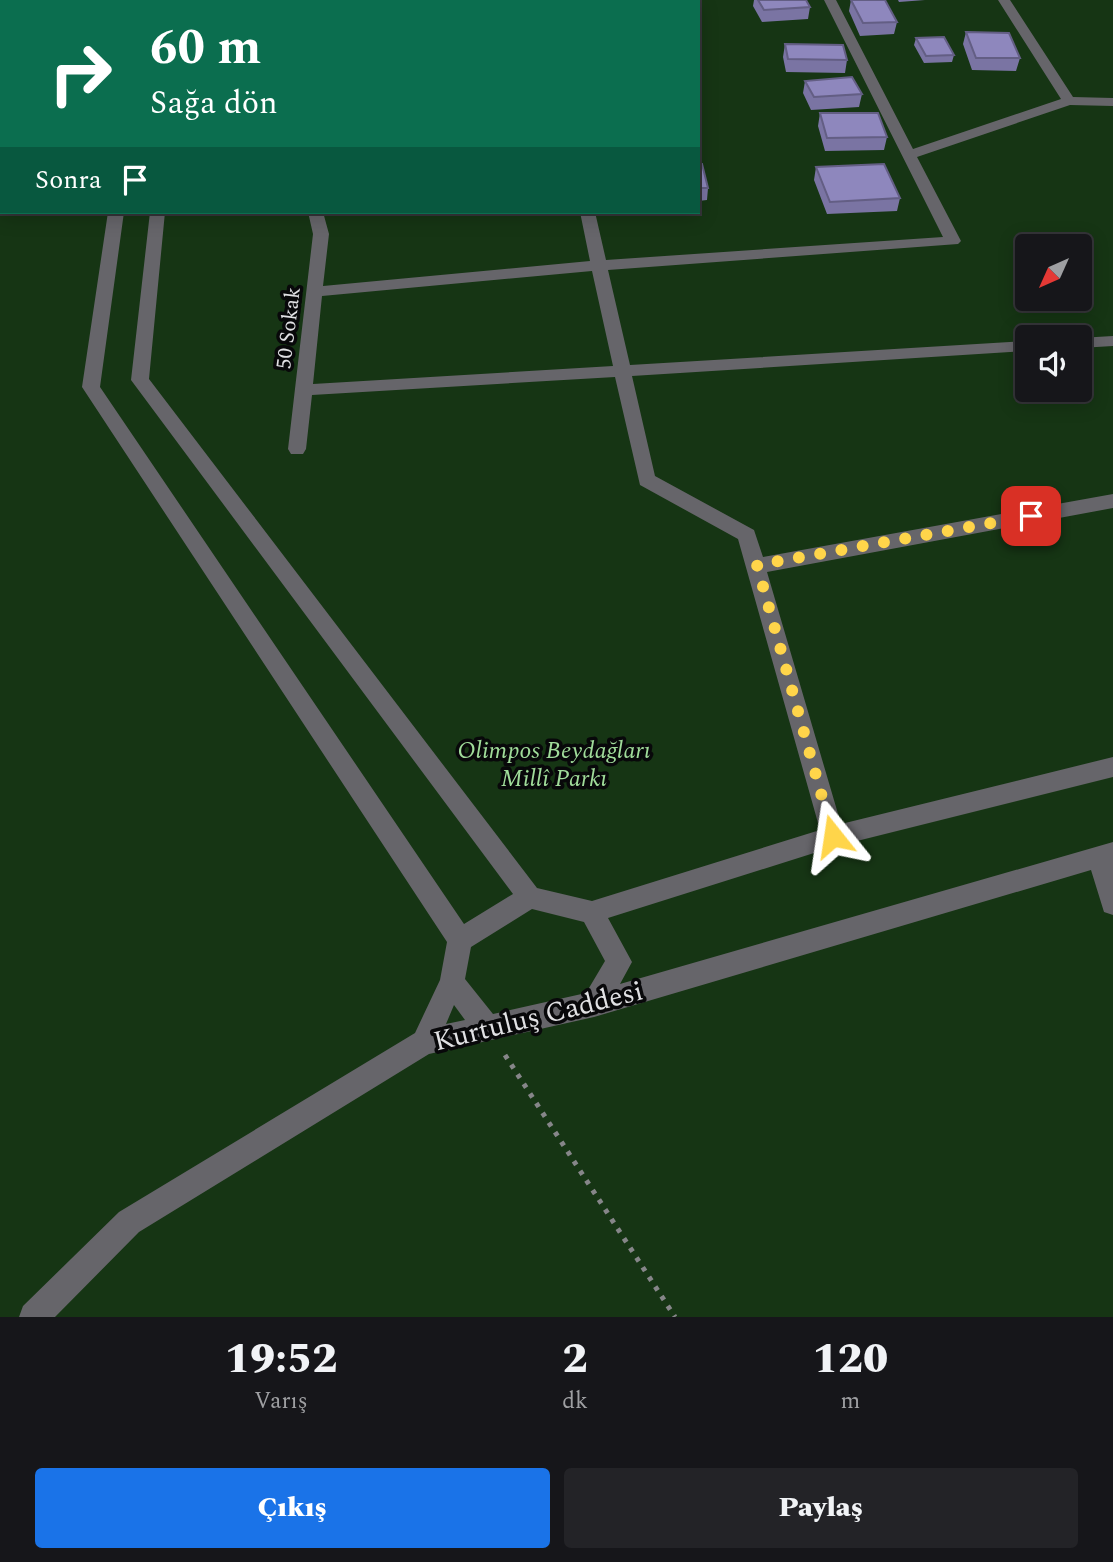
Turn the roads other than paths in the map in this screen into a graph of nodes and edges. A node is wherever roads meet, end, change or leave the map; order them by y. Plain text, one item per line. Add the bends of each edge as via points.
1 (830, 0) edge
2 (1004, 0) edge
3 (1069, 101) junction
4 (1113, 102) edge
5 (910, 155) junction
6 (116, 214) edge
7 (157, 214) edge
8 (316, 214) edge
9 (587, 214) edge
10 (599, 265) junction
11 (315, 292) junction
12 (1113, 341) edge
13 (1092, 342) edge
14 (1015, 347) edge
15 (623, 371) junction
16 (303, 390) junction
17 (297, 449) dead end
18 (1113, 501) edge
19 (757, 565) junction
20 (1113, 767) edge
21 (833, 836) junction
22 (1106, 855) edge
23 (530, 897) junction
24 (1113, 904) edge
25 (593, 912) junction
26 (460, 940) junction
27 (452, 982) junction
28 (594, 1004) junction
29 (488, 1028) junction
30 (424, 1042) junction
31 (34, 1317) edge

1 - 5 street
2 - 3 street
3 - 4 street
3 - 5 street
5 - 10 street via 953,241
6 - 26 street via 91,387
7 - 23 street via 140,380
8 - 11 street, 50 Sokak via 321,234
9 - 10 street
10 - 11 street
10 - 15 street
11 - 16 street, 50 Sokak
12 - 13 street
14 - 15 street
15 - 16 street
15 - 19 street via 647,480 747,535
16 - 17 street, 50 Sokak
18 - 19 street
19 - 21 street
20 - 21 street
21 - 25 street
22 - 24 street
22 - 28 street, Kurtuluş Caddesi
23 - 25 street
23 - 26 street
25 - 28 street via 619,962
26 - 27 street
27 - 29 street
27 - 30 street
28 - 29 street, Kurtuluş Caddesi
29 - 30 street, Kurtuluş Caddesi
30 - 31 street, Kurtuluş Caddesi via 129,1222

